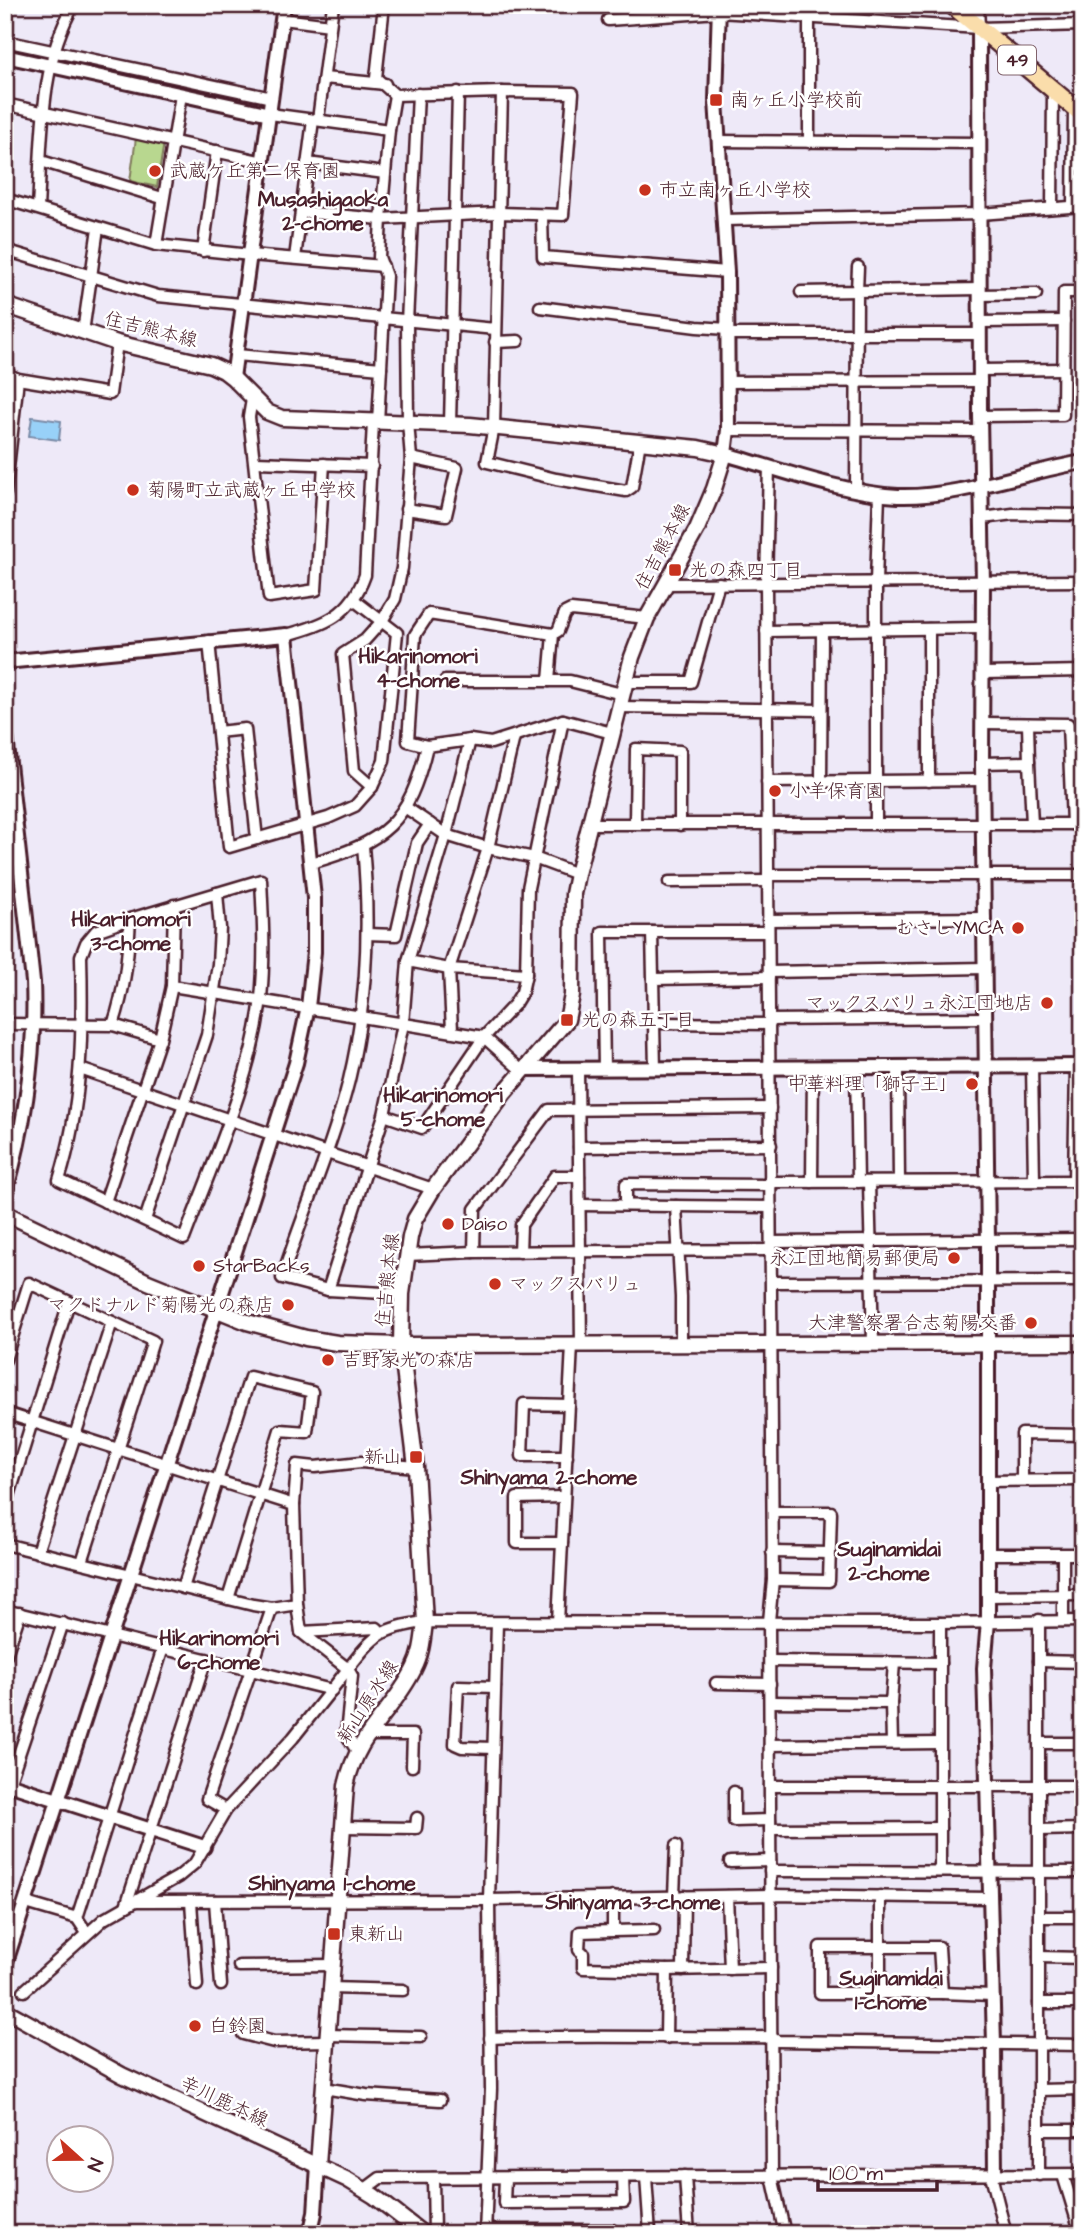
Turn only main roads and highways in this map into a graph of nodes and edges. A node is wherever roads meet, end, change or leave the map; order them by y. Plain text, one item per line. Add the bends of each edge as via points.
1 (952, 5) edge
2 (1079, 112) edge
3 (5, 304) edge
4 (5, 1213) edge
5 (1083, 1343) edge
6 (401, 1345) junction
7 (5, 2010) edge
8 (318, 2165) junction
9 (413, 2231) edge

1 - 2 main road, 49
3 - 6 main road, 住吉熊本線 via 117,343 211,365 233,378 267,412 282,418 494,427 725,454 697,529 647,618 622,694 573,894 571,1009 415,1219 402,1294
4 - 6 main road, 住吉熊本線 via 215,1311 276,1332 337,1343
5 - 6 main road, 住吉熊本線
6 - 8 main road, 新山原水線 via 416,1467 423,1646 403,1688 357,1751 346,1786
7 - 8 main road, 辛川鹿本線 via 122,2075
8 - 9 main road, 辛川鹿本線 via 364,2190

